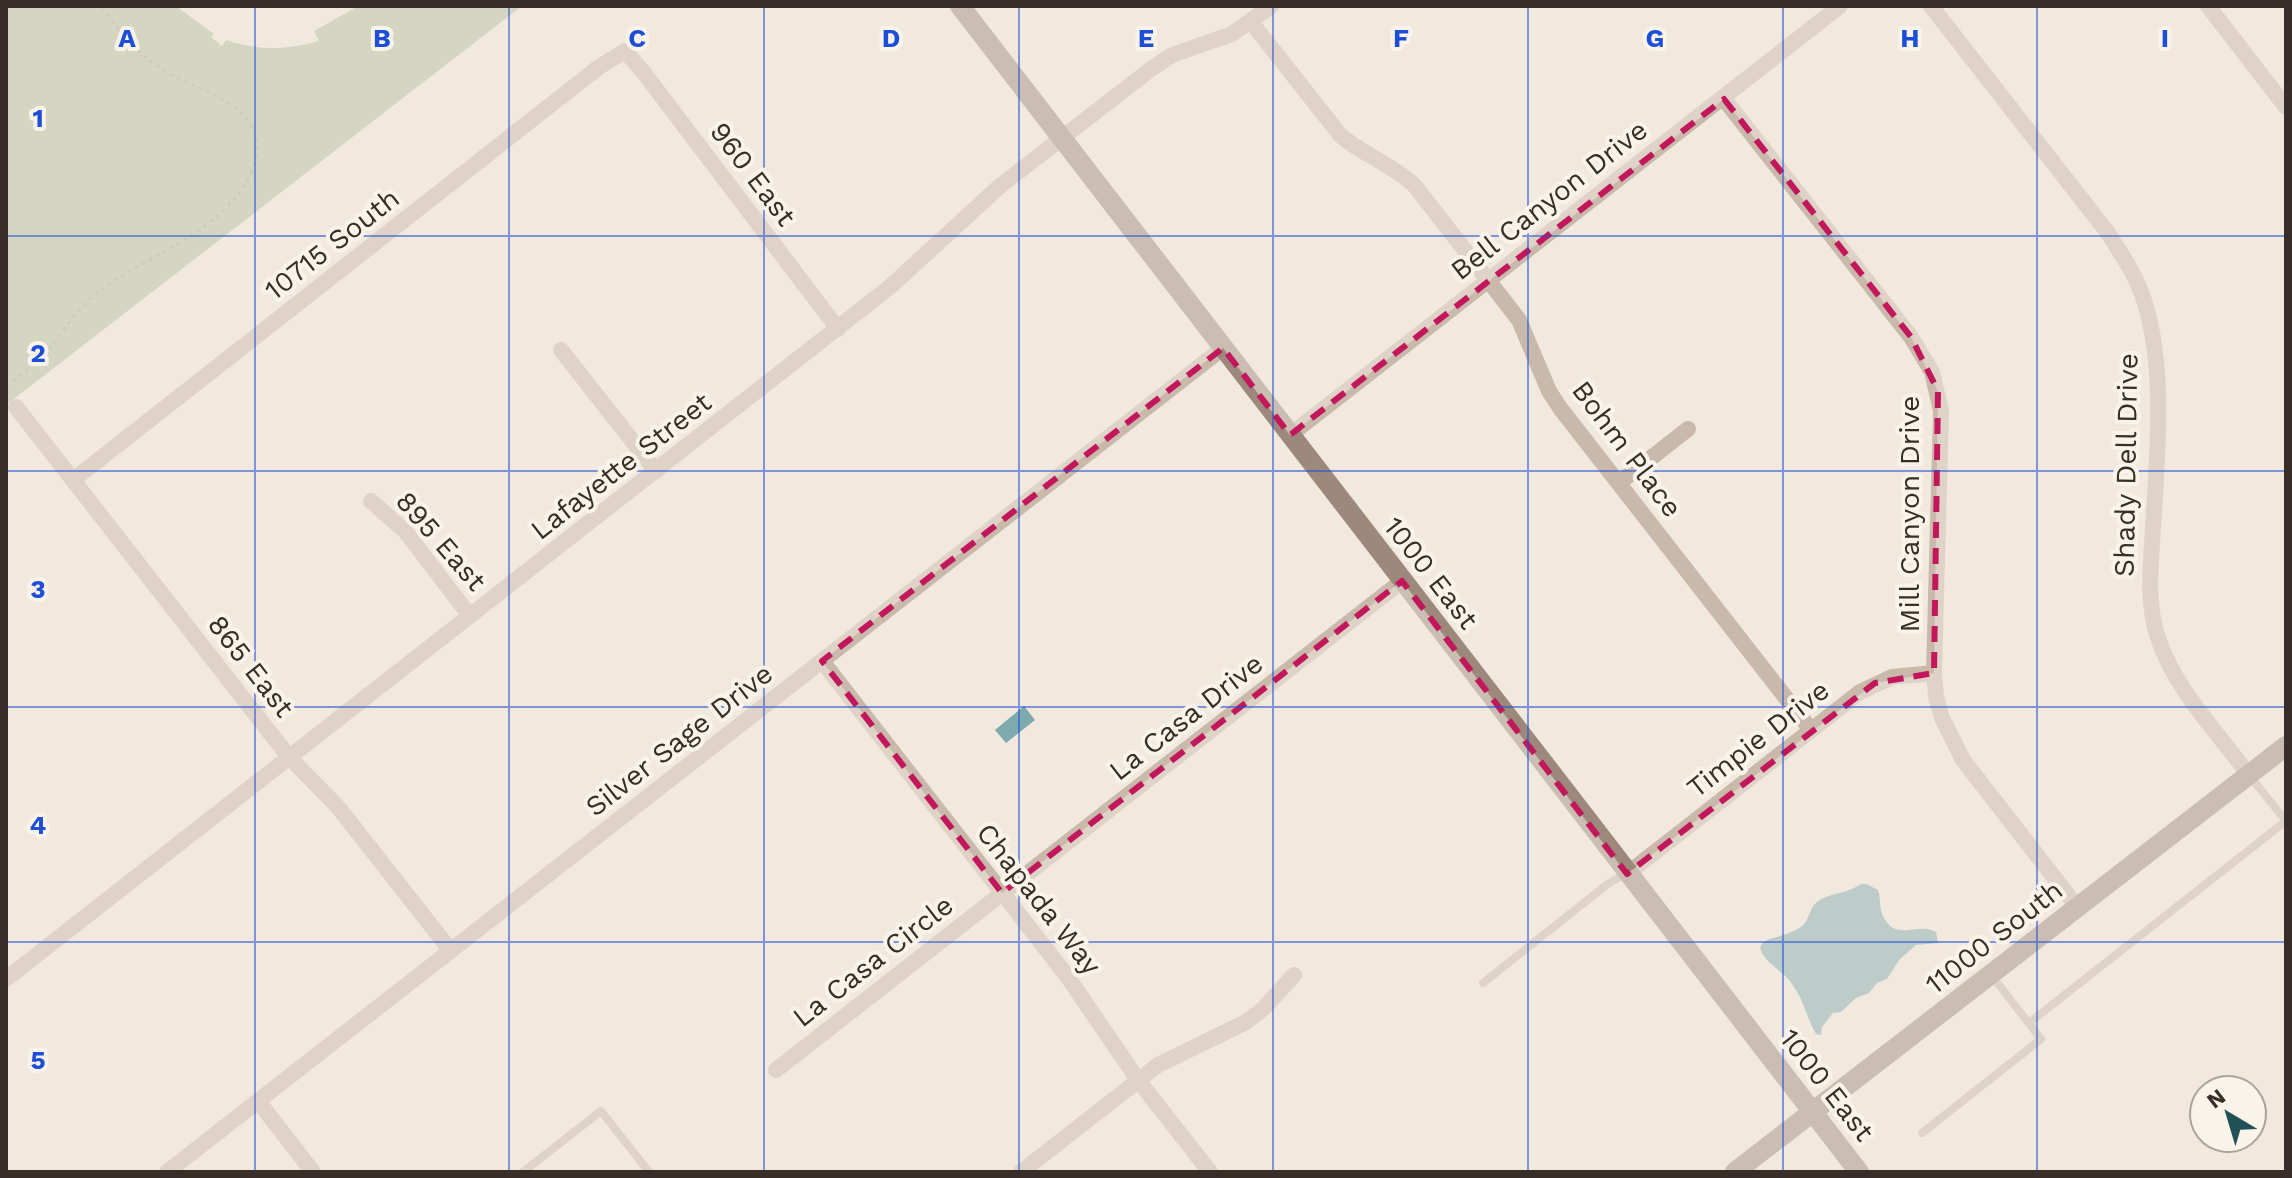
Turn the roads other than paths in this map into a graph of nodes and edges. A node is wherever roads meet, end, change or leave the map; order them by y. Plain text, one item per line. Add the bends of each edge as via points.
1 (960, 6) edge
2 (1271, 6) edge
3 (1840, 6) edge
4 (1931, 6) edge
5 (2208, 6) edge
6 (1251, 22) junction
7 (625, 51) joint
8 (1724, 99) junction
9 (2286, 107) edge
10 (1061, 137) junction
11 (1489, 280) junction
12 (838, 329) junction
13 (1223, 348) junction
14 (561, 350) dead end
15 (16, 407) dead end
16 (1688, 429) dead end
17 (1290, 435) junction
18 (656, 471) junction
19 (73, 480) junction
20 (1619, 483) junction
21 (371, 501) dead end
22 (1402, 581) junction
23 (470, 616) junction
24 (822, 661) junction
25 (1934, 673) junction
26 (1811, 730) junction
27 (2286, 746) edge
28 (289, 757) junction
29 (2249, 775) junction
30 (2286, 821) edge
31 (1627, 874) junction
32 (1002, 893) junction
33 (2078, 908) junction
34 (451, 951) junction
35 (1294, 975) dead end
36 (1991, 975) junction
37 (6, 979) edge
38 (1483, 983) dead end
39 (2029, 1023) junction
40 (776, 1070) dead end
41 (1138, 1080) junction
42 (258, 1101) junction
43 (1813, 1112) junction
44 (1922, 1133) dead end
45 (167, 1172) edge
46 (313, 1172) edge
47 (523, 1172) edge
48 (649, 1172) edge
49 (1021, 1172) edge
50 (1210, 1172) edge
51 (1735, 1172) edge
52 (1859, 1172) edge

1 - 10 street, 1000 East
2 - 6 street, Lafayette Street
3 - 8 street, Bell Canyon Drive
4 - 29 street, Shady Dell Drive via 2108,233 2144,301 2157,378 2152,612 2158,638 2182,685
5 - 9 street
6 - 10 street, Lafayette Street via 1172,55
6 - 11 street, Bohm Place via 1341,136 1402,173
7 - 12 street, 960 East
7 - 19 street, 10715 South
8 - 11 street, Bell Canyon Drive
8 - 25 street, Mill Canyon Drive via 1911,337 1932,372 1941,411
10 - 12 street, Lafayette Street
10 - 13 street, 1000 East
11 - 17 street, Bell Canyon Drive
11 - 20 street, Bohm Place via 1519,320 1549,391
12 - 18 street, Lafayette Street
13 - 17 street, 1000 East
13 - 24 street, Silver Sage Drive
14 - 18 street
15 - 19 street, 865 East
16 - 20 street
17 - 22 street, 1000 East
18 - 23 street, Lafayette Street
19 - 28 street, 865 East
20 - 26 street, Bohm Place
21 - 23 street, 895 East via 405,531
22 - 31 street, 1000 East
22 - 32 street, La Casa Drive
23 - 28 street, Lafayette Street
24 - 32 street, Chapada Way
24 - 34 street, Silver Sage Drive
25 - 26 street, Timpie Drive via 1875,683
25 - 33 street, Mill Canyon Drive via 1942,718 1963,760
26 - 31 street, Timpie Drive
27 - 29 street, 11000 South
28 - 34 street, 865 East via 338,807
28 - 37 street, Lafayette Street
29 - 30 lane
29 - 33 street, 11000 South
30 - 39 lane
31 - 38 lane
31 - 43 street, 1000 East
32 - 40 street, La Casa Circle
32 - 41 street, Chapada Way
33 - 36 street, 11000 South
34 - 42 street, Silver Sage Drive
35 - 41 street via 1246,1022
36 - 39 lane
36 - 43 street, 11000 South
39 - 44 lane via 2041,1039
41 - 49 street
41 - 50 street, Chapada Way
42 - 45 street, Silver Sage Drive
42 - 46 street
43 - 51 street, 11000 South
43 - 52 street, 1000 East
47 - 48 lane via 601,1111

